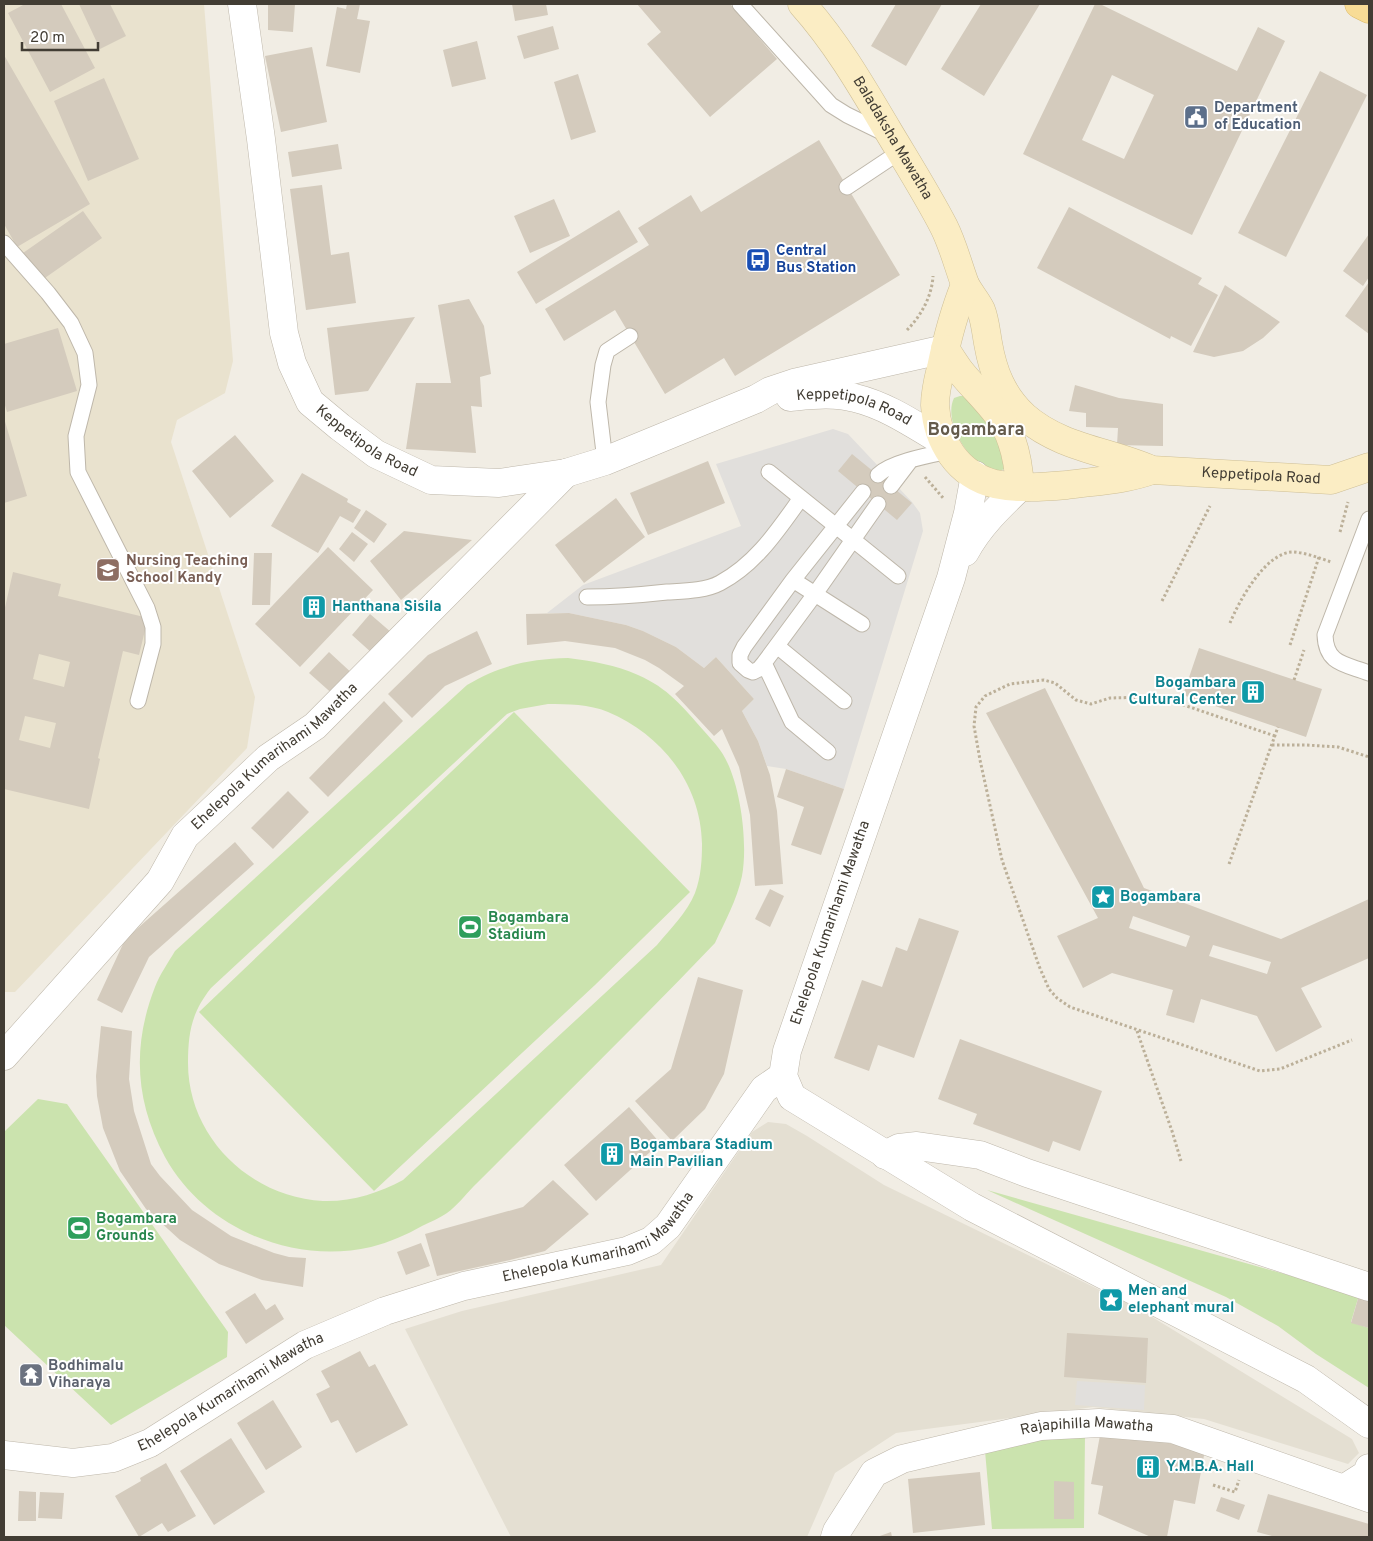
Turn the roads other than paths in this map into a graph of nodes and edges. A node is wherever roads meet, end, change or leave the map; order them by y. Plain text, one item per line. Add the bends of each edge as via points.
1 (242, 4) edge
2 (740, 4) edge
3 (802, 4) edge
4 (1359, 4) edge
5 (1369, 9) edge
6 (896, 144) junction
7 (847, 187) dead end
8 (4, 243) edge
9 (966, 284) junction
10 (630, 336) dead end
11 (945, 349) junction
12 (756, 399) junction
13 (1012, 404) joint
14 (947, 447) junction
15 (910, 460) junction
16 (605, 461) junction
17 (1152, 470) junction
18 (770, 472) dead end
19 (566, 473) junction
20 (878, 475) dead end
21 (975, 475) junction
22 (1355, 478) edge
23 (891, 486) dead end
24 (1020, 487) junction
25 (863, 492) dead end
26 (801, 498) junction
27 (878, 504) dead end
28 (1369, 519) edge
29 (836, 526) junction
30 (852, 539) junction
31 (898, 576) dead end
32 (951, 578) junction
33 (793, 580) junction
34 (815, 594) junction
35 (586, 597) dead end
36 (862, 624) dead end
37 (777, 646) junction
38 (764, 663) junction
39 (1369, 673) edge
40 (138, 701) dead end
41 (844, 701) dead end
42 (828, 752) dead end
43 (4, 1056) edge
44 (783, 1076) junction
45 (885, 1154) junction
46 (1369, 1287) edge
47 (1369, 1424) edge
48 (4, 1455) edge
49 (1369, 1468) edge
50 (1357, 1493) edge
51 (835, 1537) edge

1 - 19 street, Keppetipola Road via 284,333 292,363 310,402 376,454 431,480 499,483
2 - 6 lane via 831,105
3 - 6 main road, Baladaksha Mawatha via 824,28
4 - 5 main road
6 - 7 lane
6 - 9 main road, Baladaksha Mawatha via 944,228
8 - 40 lane via 71,323 85,353 89,386 76,436 78,472 147,608 153,627 153,644
9 - 11 main road
9 - 13 main road, Baladaksha Mawatha via 981,311 997,380
10 - 16 lane via 607,351 603,365 598,402
11 - 12 street, Keppetipola Road via 794,383
11 - 14 main road via 935,406 940,433
11 - 24 main road via 1005,427 1012,441
12 - 14 street, Keppetipola Road via 825,394 856,398 890,410
12 - 16 street, Keppetipola Road
13 - 17 main road, Keppetipola Road via 1037,426 1064,440 1134,461
14 - 15 lane
14 - 21 main road, Keppetipola Road via 964,470
15 - 20 lane
15 - 23 lane
16 - 19 street, Keppetipola Road
17 - 22 main road, Keppetipola Road
17 - 24 main road, Keppetipola Road via 1133,477 1042,488
18 - 26 lane
19 - 43 street, Ehelepola Kumarihami Mawatha via 315,726 268,758 186,836 160,881
21 - 24 main road, Keppetipola Road via 994,484
21 - 32 street, Ehelepola Kumarihami Mawatha
24 - 32 street via 982,526
25 - 29 lane
26 - 29 lane
26 - 35 lane via 756,558 719,584 695,590
27 - 30 lane
28 - 39 lane via 1325,635 1327,650 1334,660
29 - 30 lane
29 - 33 lane
30 - 31 lane
30 - 34 lane
32 - 44 street, Ehelepola Kumarihami Mawatha via 787,1051
33 - 34 lane
33 - 38 lane via 740,654 740,663 753,672
34 - 36 lane
34 - 37 lane
37 - 38 lane
37 - 41 lane
38 - 42 lane via 792,722
44 - 45 street via 792,1097
44 - 48 street, Ehelepola Kumarihami Mawatha via 764,1089 668,1226 651,1241 627,1251 464,1286 385,1312 305,1345 150,1443 113,1458 73,1463
45 - 46 street via 917,1146 980,1155
45 - 47 street via 972,1207 1306,1379
49 - 50 street
50 - 51 street, Rajapihilla Mawatha via 1173,1429 1099,1423 1041,1426 902,1459 874,1473

